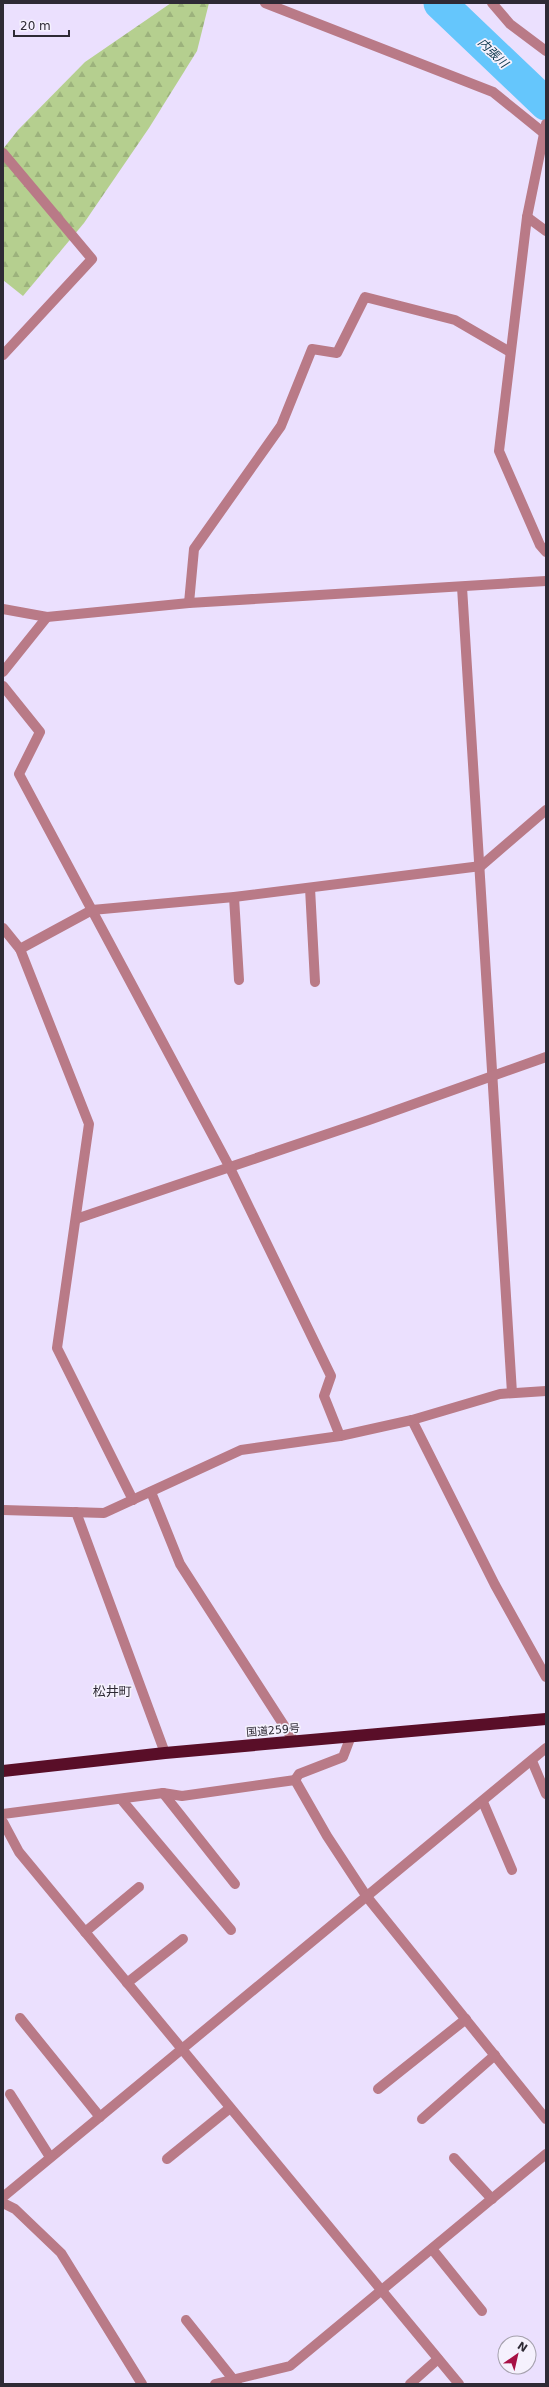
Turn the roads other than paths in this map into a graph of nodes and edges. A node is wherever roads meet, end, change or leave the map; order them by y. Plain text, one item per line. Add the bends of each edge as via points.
1 (265, 3) edge
2 (492, 3) edge
3 (546, 51) edge
4 (545, 129) edge
5 (3, 153) edge
6 (527, 217) junction
7 (546, 231) edge
8 (510, 352) junction
9 (3, 355) edge
10 (546, 552) edge
11 (546, 580) edge
12 (462, 587) junction
13 (189, 602) junction
14 (3, 609) edge
15 (47, 617) junction
16 (3, 672) edge
17 (3, 686) edge
18 (546, 810) edge
19 (481, 866) junction
20 (310, 888) junction
21 (234, 897) junction
22 (92, 910) junction
23 (3, 928) edge
24 (20, 949) junction
25 (239, 980) dead end
26 (315, 982) dead end
27 (546, 1057) edge
28 (492, 1077) junction
29 (229, 1166) junction
30 (76, 1219) junction
31 (546, 1391) edge
32 (512, 1393) junction
33 (412, 1420) junction
34 (340, 1436) junction
35 (151, 1492) junction
36 (132, 1500) junction
37 (3, 1510) edge
38 (76, 1512) junction
39 (546, 1677) edge
40 (546, 1719) edge
41 (351, 1736) junction
42 (294, 1741) junction
43 (546, 1748) edge
44 (165, 1753) junction
45 (532, 1761) junction
46 (3, 1771) edge
47 (295, 1780) junction
48 (163, 1793) junction
49 (546, 1794) edge
50 (121, 1799) junction
51 (483, 1802) junction
52 (3, 1814) edge
53 (3, 1822) edge
54 (512, 1870) dead end
55 (235, 1884) dead end
56 (139, 1886) dead end
57 (367, 1897) junction
58 (231, 1930) dead end
59 (85, 1932) junction
60 (183, 1939) dead end
61 (126, 1983) junction
62 (20, 2018) dead end
63 (466, 2019) junction
64 (182, 2050) junction
65 (495, 2056) junction
66 (378, 2089) dead end
67 (10, 2094) dead end
68 (230, 2108) junction
69 (100, 2116) junction
70 (546, 2119) edge
71 (422, 2120) dead end
72 (546, 2154) edge
73 (50, 2157) junction
74 (454, 2158) dead end
75 (167, 2159) dead end
76 (3, 2196) edge
77 (492, 2199) junction
78 (3, 2203) edge
79 (432, 2250) junction
80 (383, 2291) junction
81 (482, 2311) dead end
82 (186, 2320) dead end
83 (438, 2359) junction
84 (236, 2382) edge
85 (142, 2384) edge
86 (215, 2384) edge
87 (410, 2384) edge
88 (459, 2384) edge

1 - 4 street via 493,92
2 - 3 street via 510,24
4 - 6 street
5 - 9 street via 92,259
6 - 7 street
6 - 8 street
8 - 10 street via 499,451 540,545
8 - 13 street via 455,320 365,297 337,353 312,349 282,426 194,549
11 - 12 street
12 - 13 street
12 - 19 street
13 - 15 street
14 - 15 street
15 - 16 street
17 - 22 street via 40,732 19,774
18 - 19 street
19 - 20 street
19 - 28 street
20 - 21 street
20 - 26 street
21 - 22 street
21 - 25 street
22 - 24 street
22 - 29 street
23 - 24 street
24 - 30 street via 89,1124
27 - 28 street
28 - 29 street
28 - 32 street
29 - 30 street
29 - 34 street via 331,1376 324,1396
30 - 36 street via 57,1348
31 - 32 street
32 - 33 street via 500,1394
33 - 34 street
33 - 39 street via 495,1585
34 - 35 street via 241,1450
35 - 36 street
35 - 42 street via 180,1564
36 - 38 street via 104,1513
37 - 38 street
38 - 44 street
40 - 41 highway, 国道259号
41 - 42 highway, 国道259号
41 - 47 street via 343,1757 299,1774
42 - 44 highway, 国道259号
43 - 45 street
44 - 46 highway, 国道259号
45 - 49 street
45 - 51 street
47 - 48 street via 182,1796
47 - 57 street via 327,1836
48 - 50 street
48 - 55 street
50 - 52 street
50 - 58 street
51 - 54 street
51 - 57 street
53 - 59 street via 19,1852
56 - 59 street
57 - 63 street
57 - 64 street
59 - 61 street
60 - 61 street
61 - 64 street
62 - 69 street
63 - 65 street
63 - 66 street
64 - 68 street
64 - 69 street
65 - 70 street
65 - 71 street
67 - 73 street
68 - 75 street
68 - 80 street
69 - 73 street
72 - 77 street
73 - 76 street
74 - 77 street
77 - 79 street
78 - 85 street via 15,2209 61,2253
79 - 80 street
79 - 81 street
80 - 83 street
80 - 84 street via 290,2366
82 - 84 street
83 - 87 street
83 - 88 street
84 - 86 street

